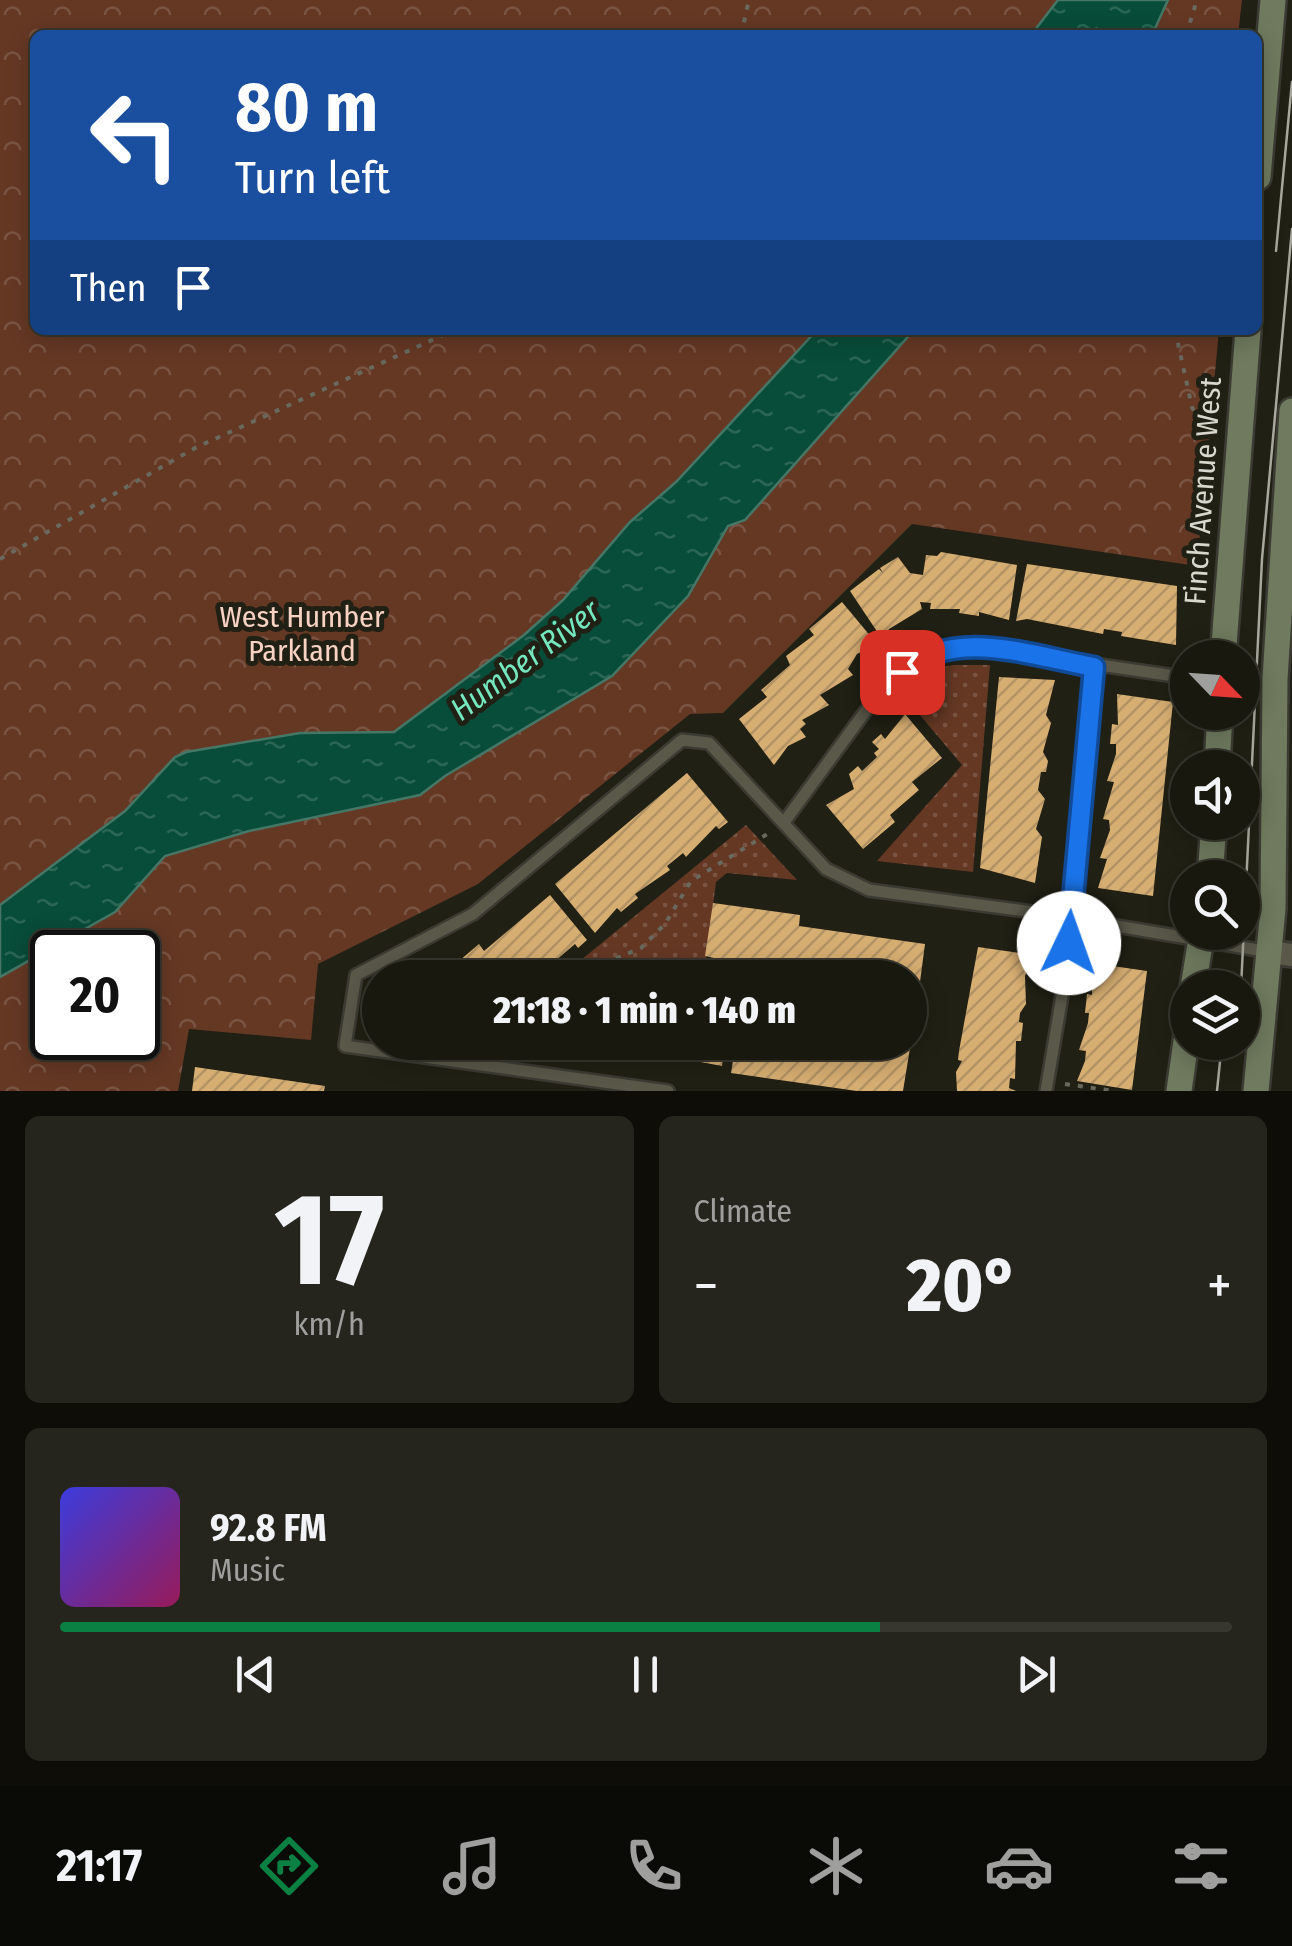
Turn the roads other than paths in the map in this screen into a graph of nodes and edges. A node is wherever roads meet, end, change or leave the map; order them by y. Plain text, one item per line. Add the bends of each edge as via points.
1 (1273, 0) edge
2 (1262, 131) edge
3 (1248, 335) edge
4 (1292, 411) edge
5 (1224, 640) edge
6 (1094, 667) junction
7 (1170, 676) edge
8 (785, 821) junction
9 (1071, 920) junction
10 (1170, 933) edge
11 (1281, 954) edge
12 (1183, 1060) edge
13 (668, 1091) edge
14 (1046, 1091) edge
15 (1179, 1091) edge
16 (1256, 1091) edge

1 - 2 main road
3 - 5 main road, Finch Avenue West
4 - 11 main road via 1275,679
6 - 7 lane
6 - 8 lane via 964,645 923,654 881,690
6 - 9 lane
8 - 9 lane via 826,869 869,890
8 - 13 lane via 709,743 682,740 473,914 356,975 345,1046
9 - 10 lane
9 - 14 lane
11 - 16 main road
12 - 15 main road

